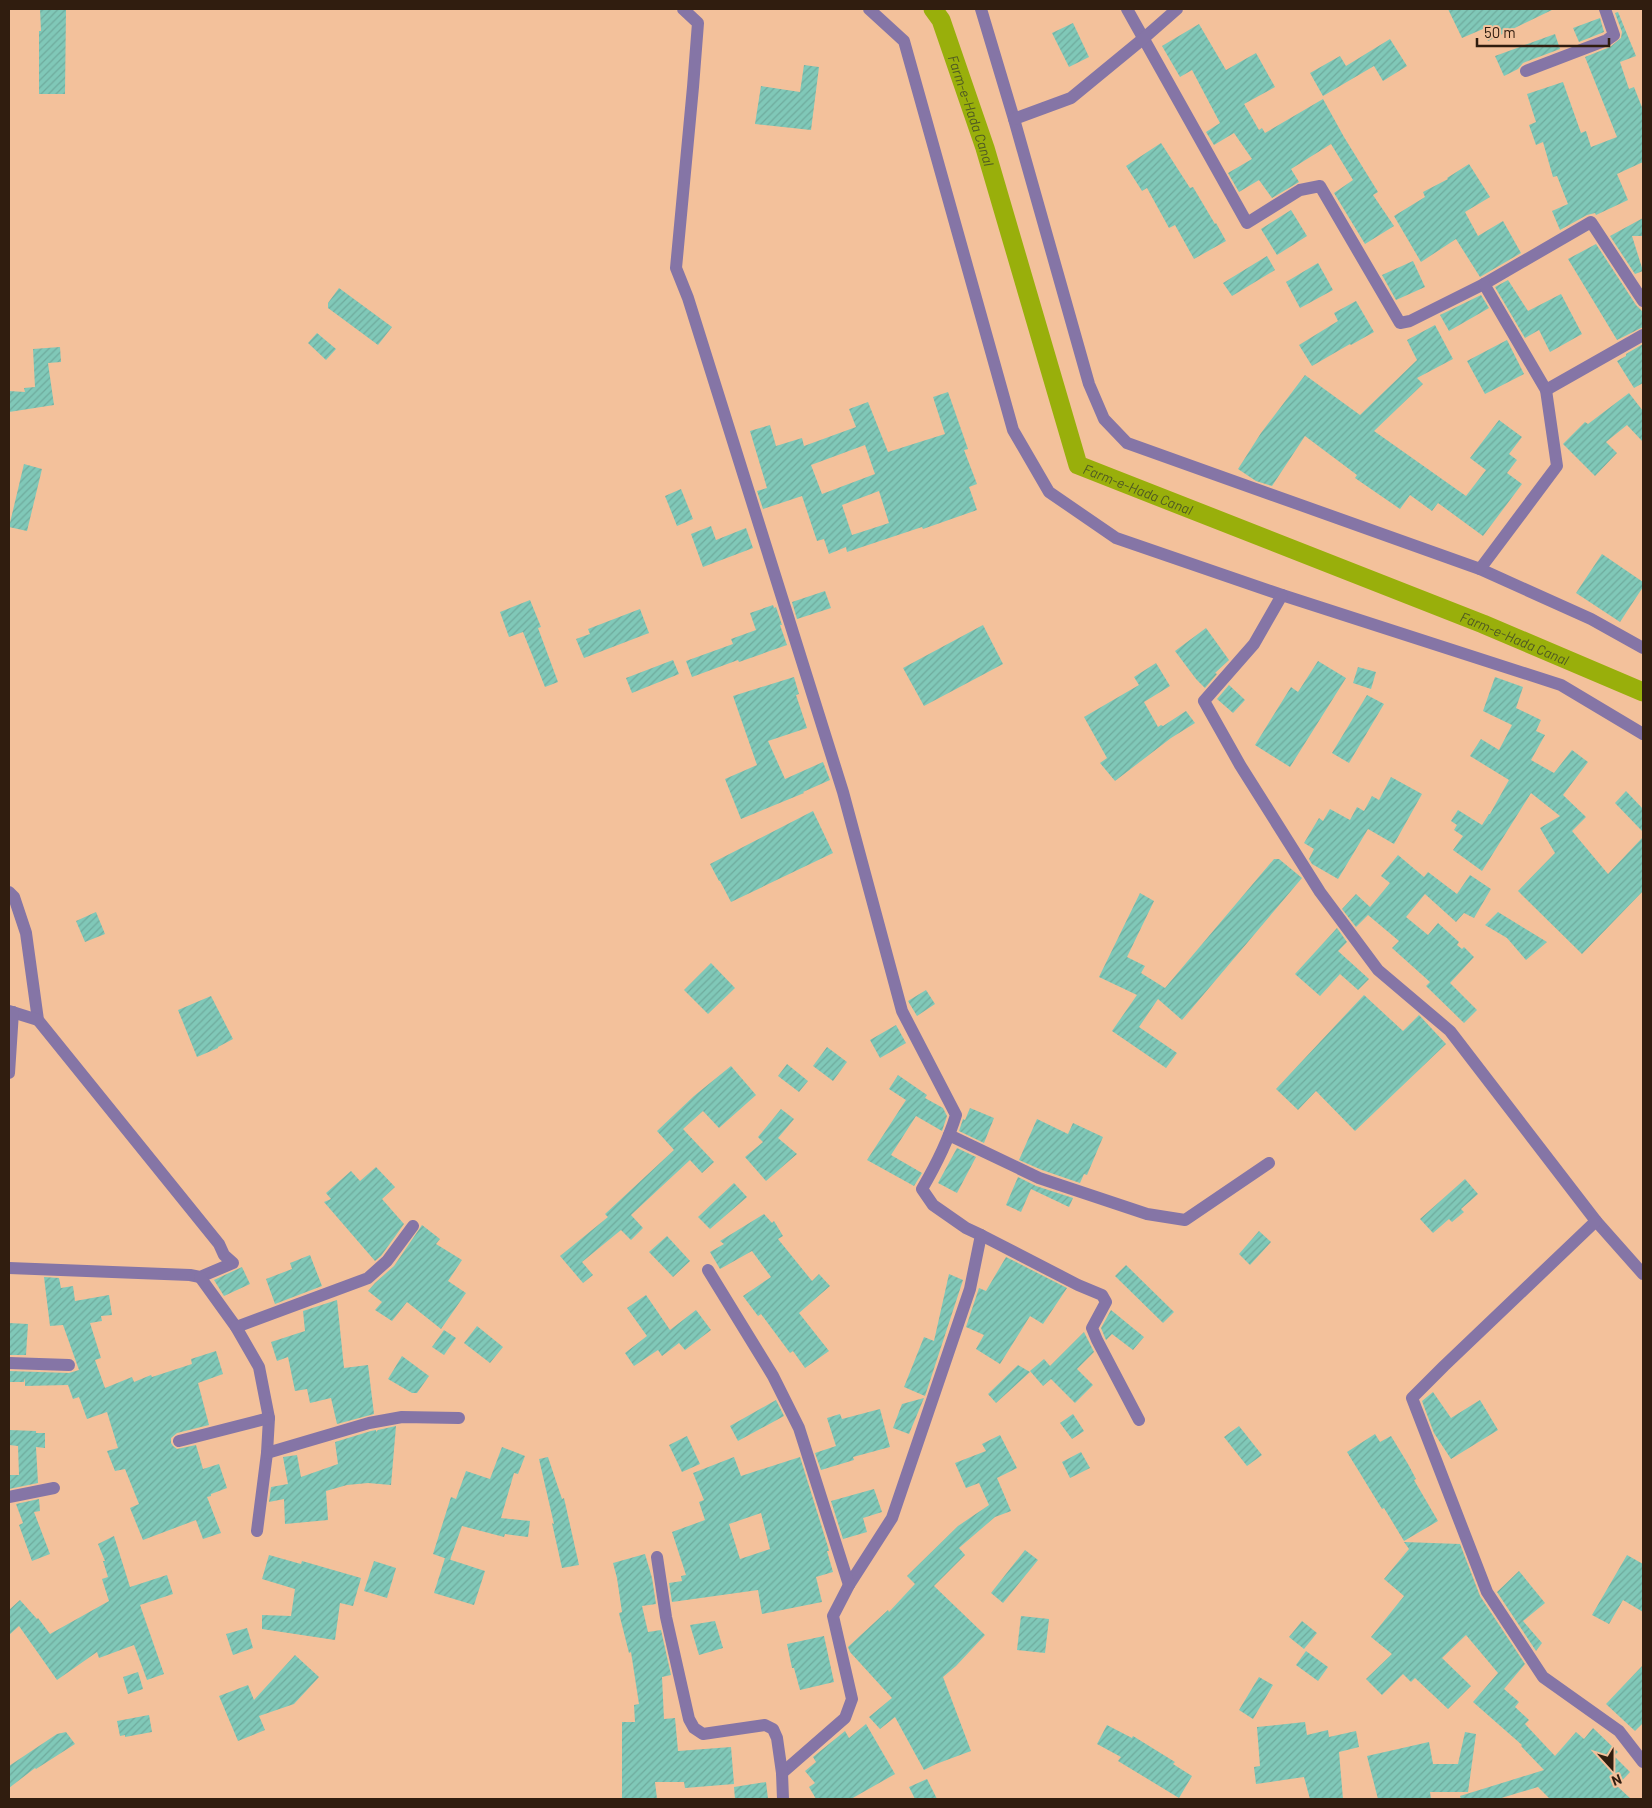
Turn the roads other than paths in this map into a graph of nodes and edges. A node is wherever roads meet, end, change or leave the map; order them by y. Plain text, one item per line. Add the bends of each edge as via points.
1 (683, 9) edge
2 (869, 9) edge
3 (980, 9) edge
4 (1127, 9) edge
5 (1177, 9) edge
6 (1605, 9) edge
7 (1144, 38) junction
8 (1526, 70) dead end
9 (1014, 119) junction
10 (1484, 284) junction
11 (1643, 301) edge
12 (1643, 334) edge
13 (1546, 390) junction
14 (1480, 569) junction
15 (1282, 594) junction
16 (1643, 648) edge
17 (1643, 734) edge
18 (9, 892) edge
19 (11, 1011) edge
20 (38, 1020) junction
21 (9, 1074) edge
22 (950, 1135) junction
23 (1269, 1163) dead end
24 (1596, 1221) junction
25 (412, 1226) dead end
26 (981, 1235) junction
27 (9, 1268) edge
28 (708, 1270) dead end
29 (1643, 1274) edge
30 (200, 1277) junction
31 (236, 1327) junction
32 (9, 1363) edge
33 (69, 1365) dead end
34 (268, 1418) junction
35 (459, 1418) dead end
36 (1139, 1420) dead end
37 (179, 1441) dead end
38 (267, 1453) junction
39 (54, 1488) dead end
40 (9, 1497) edge
41 (257, 1531) dead end
42 (658, 1557) dead end
43 (849, 1585) junction
44 (1643, 1762) edge
45 (782, 1773) junction
46 (783, 1799) edge

1 - 22 street via 698,24 676,268 843,792 902,1011 956,1115
2 - 15 street via 904,41 1013,430 1049,492 1116,538
3 - 9 street
4 - 7 street
5 - 7 street
6 - 8 street via 1614,35
7 - 9 street via 1071,98
7 - 10 street via 1247,223 1300,190 1320,186 1400,323 1410,322
9 - 14 street via 1088,384 1104,420 1127,443
10 - 11 street via 1591,222
10 - 13 street
12 - 13 street
13 - 14 street via 1557,466
14 - 16 street via 1591,619
15 - 17 street via 1561,685
15 - 24 street via 1254,644 1204,701 1320,892 1378,970 1450,1031
18 - 20 street via 14,897 26,933
19 - 20 street
19 - 21 street
20 - 30 street via 233,1263
22 - 23 street via 1039,1178 1146,1214 1185,1220
22 - 26 street via 922,1189 933,1204
24 - 29 street
24 - 44 street via 1412,1398 1487,1592 1503,1618 1542,1677 1619,1732
25 - 31 street via 387,1261 368,1278
26 - 36 street via 1102,1295 1106,1302 1092,1328
26 - 43 street via 970,1289 892,1518
27 - 30 street
28 - 43 street via 773,1376 800,1428
30 - 31 street
31 - 34 street via 259,1368
32 - 33 street
34 - 37 street
34 - 38 street
35 - 38 street via 402,1417 369,1423
38 - 41 street
39 - 40 street
42 - 45 street via 666,1617 689,1719 694,1728 704,1734 765,1725 773,1729 778,1738
43 - 45 street via 833,1616 852,1699 845,1718
45 - 46 street

